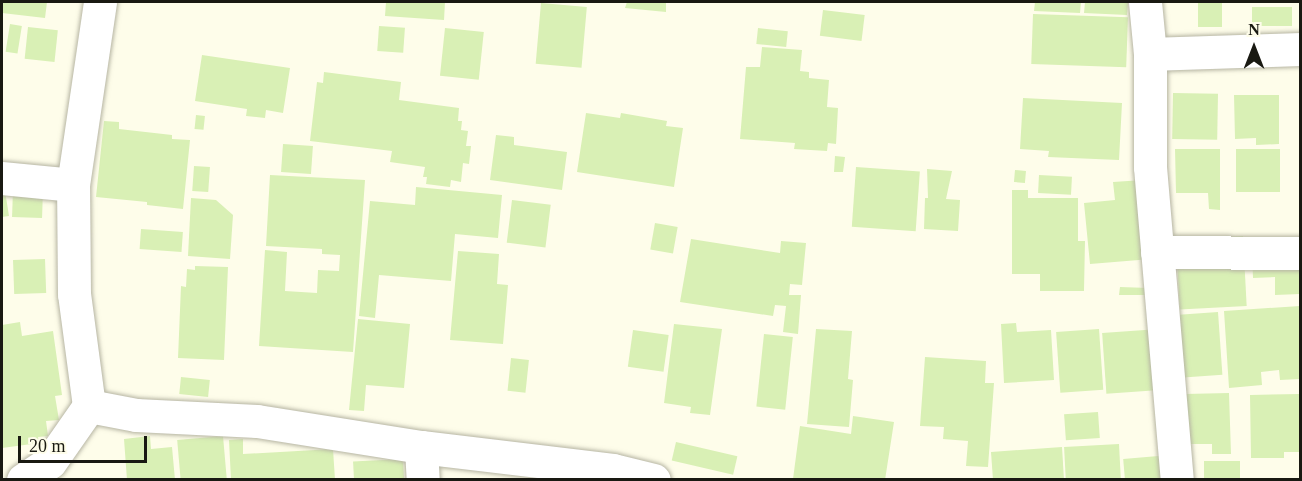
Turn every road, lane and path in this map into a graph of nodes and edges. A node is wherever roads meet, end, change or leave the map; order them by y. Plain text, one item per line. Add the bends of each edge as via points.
1 (100, 2) edge
2 (1145, 2) edge
3 (1300, 49) edge
4 (1150, 54) junction
5 (2, 178) edge
6 (73, 185) junction
7 (1157, 252) junction
8 (1300, 254) edge
9 (89, 406) junction
10 (421, 447) junction
11 (51, 471) edge
12 (23, 480) edge
13 (423, 480) edge
14 (654, 480) edge
15 (1177, 480) edge

1 - 6 street
2 - 4 street
3 - 4 street
4 - 7 street via 1150,167
5 - 6 street
6 - 9 street via 74,294
7 - 8 street
7 - 15 street
9 - 10 street via 136,415 257,421
9 - 11 street
10 - 13 street
10 - 14 street via 613,470
11 - 12 street

